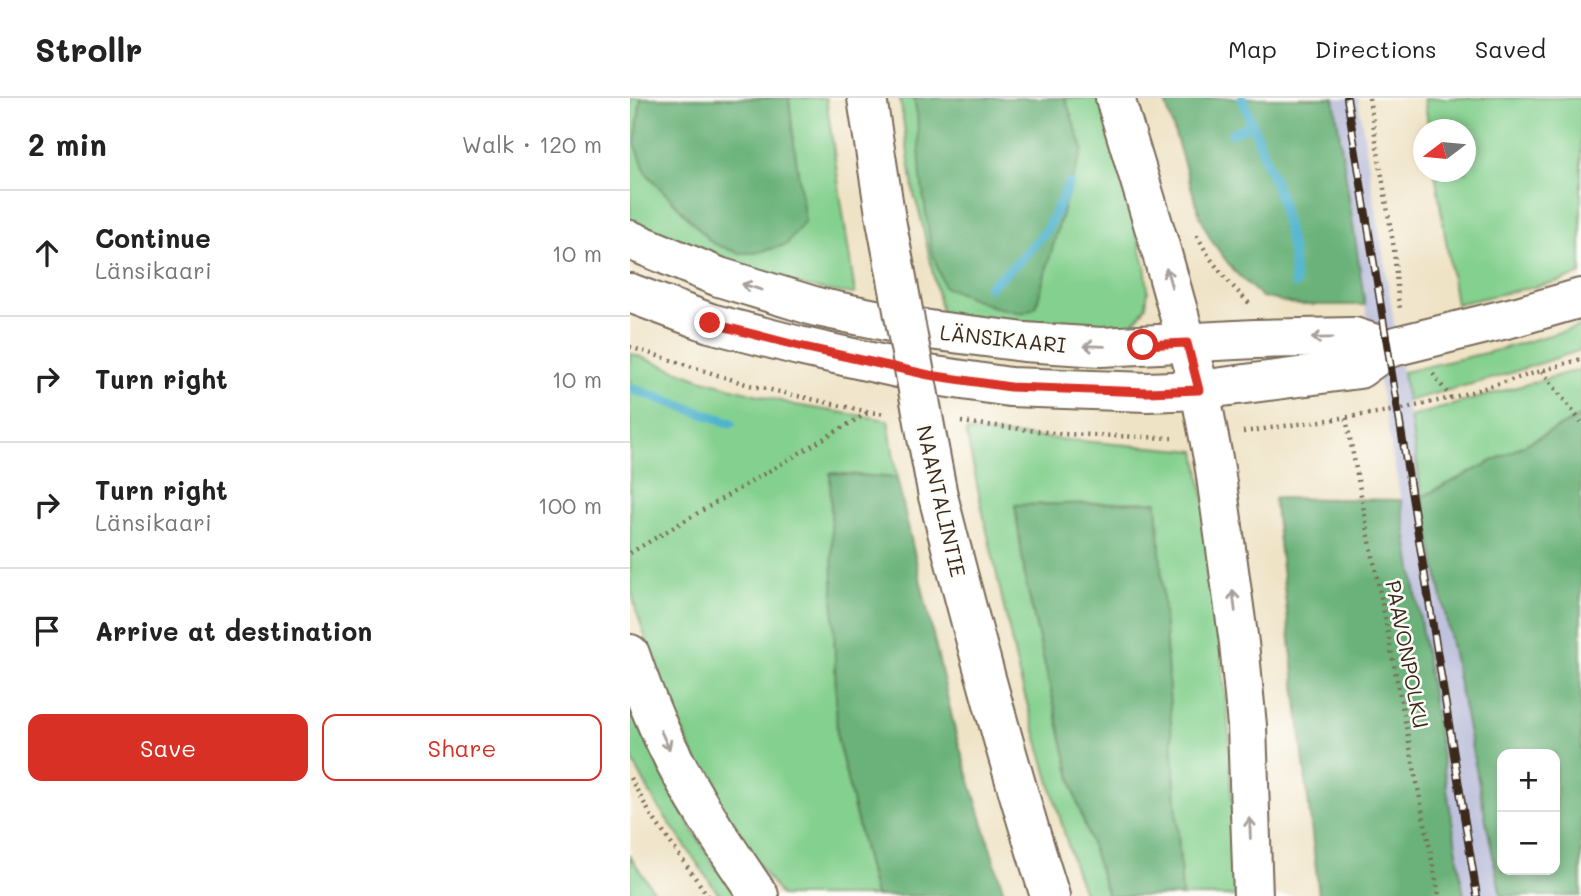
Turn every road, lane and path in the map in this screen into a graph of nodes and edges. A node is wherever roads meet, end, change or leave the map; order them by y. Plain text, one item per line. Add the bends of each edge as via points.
1 (867, 98) edge
2 (1115, 98) edge
3 (1369, 98) edge
4 (1192, 225) dead end
5 (630, 240) edge
6 (630, 293) edge
7 (1581, 298) edge
8 (1251, 305) dead end
9 (1187, 343) junction
10 (1399, 345) junction
11 (1542, 371) dead end
12 (1199, 390) junction
13 (1451, 398) dead end
14 (869, 412) dead end
15 (1346, 418) dead end
16 (1581, 422) edge
17 (630, 553) edge
18 (630, 654) edge
19 (630, 778) edge
20 (708, 896) edge
21 (759, 896) edge
22 (1050, 896) edge
23 (1253, 896) edge
24 (1438, 896) edge

1 - 22 main road, NAANTALINTIE, bridge via 938,496 974,639
9 -> 2 main road
3 - 10 path via 1394,249
4 - 8 path via 1205,252
9 -> 5 main road, LÄNSIKAARI via 1101,347 929,330 817,307 719,277
6 - 12 main road via 710,323 929,375 1010,387
7 - 10 main road
10 -> 9 main road, LÄNSIKAARI via 1354,337
9 - 12 main road
10 - 12 main road via 1359,369
10 - 13 path
11 - 16 path
23 -> 12 main road via 1239,643 1215,468
14 - 17 path
15 - 24 path, PAAVONPOLKU
18 -> 21 main road via 681,773
19 - 20 path

